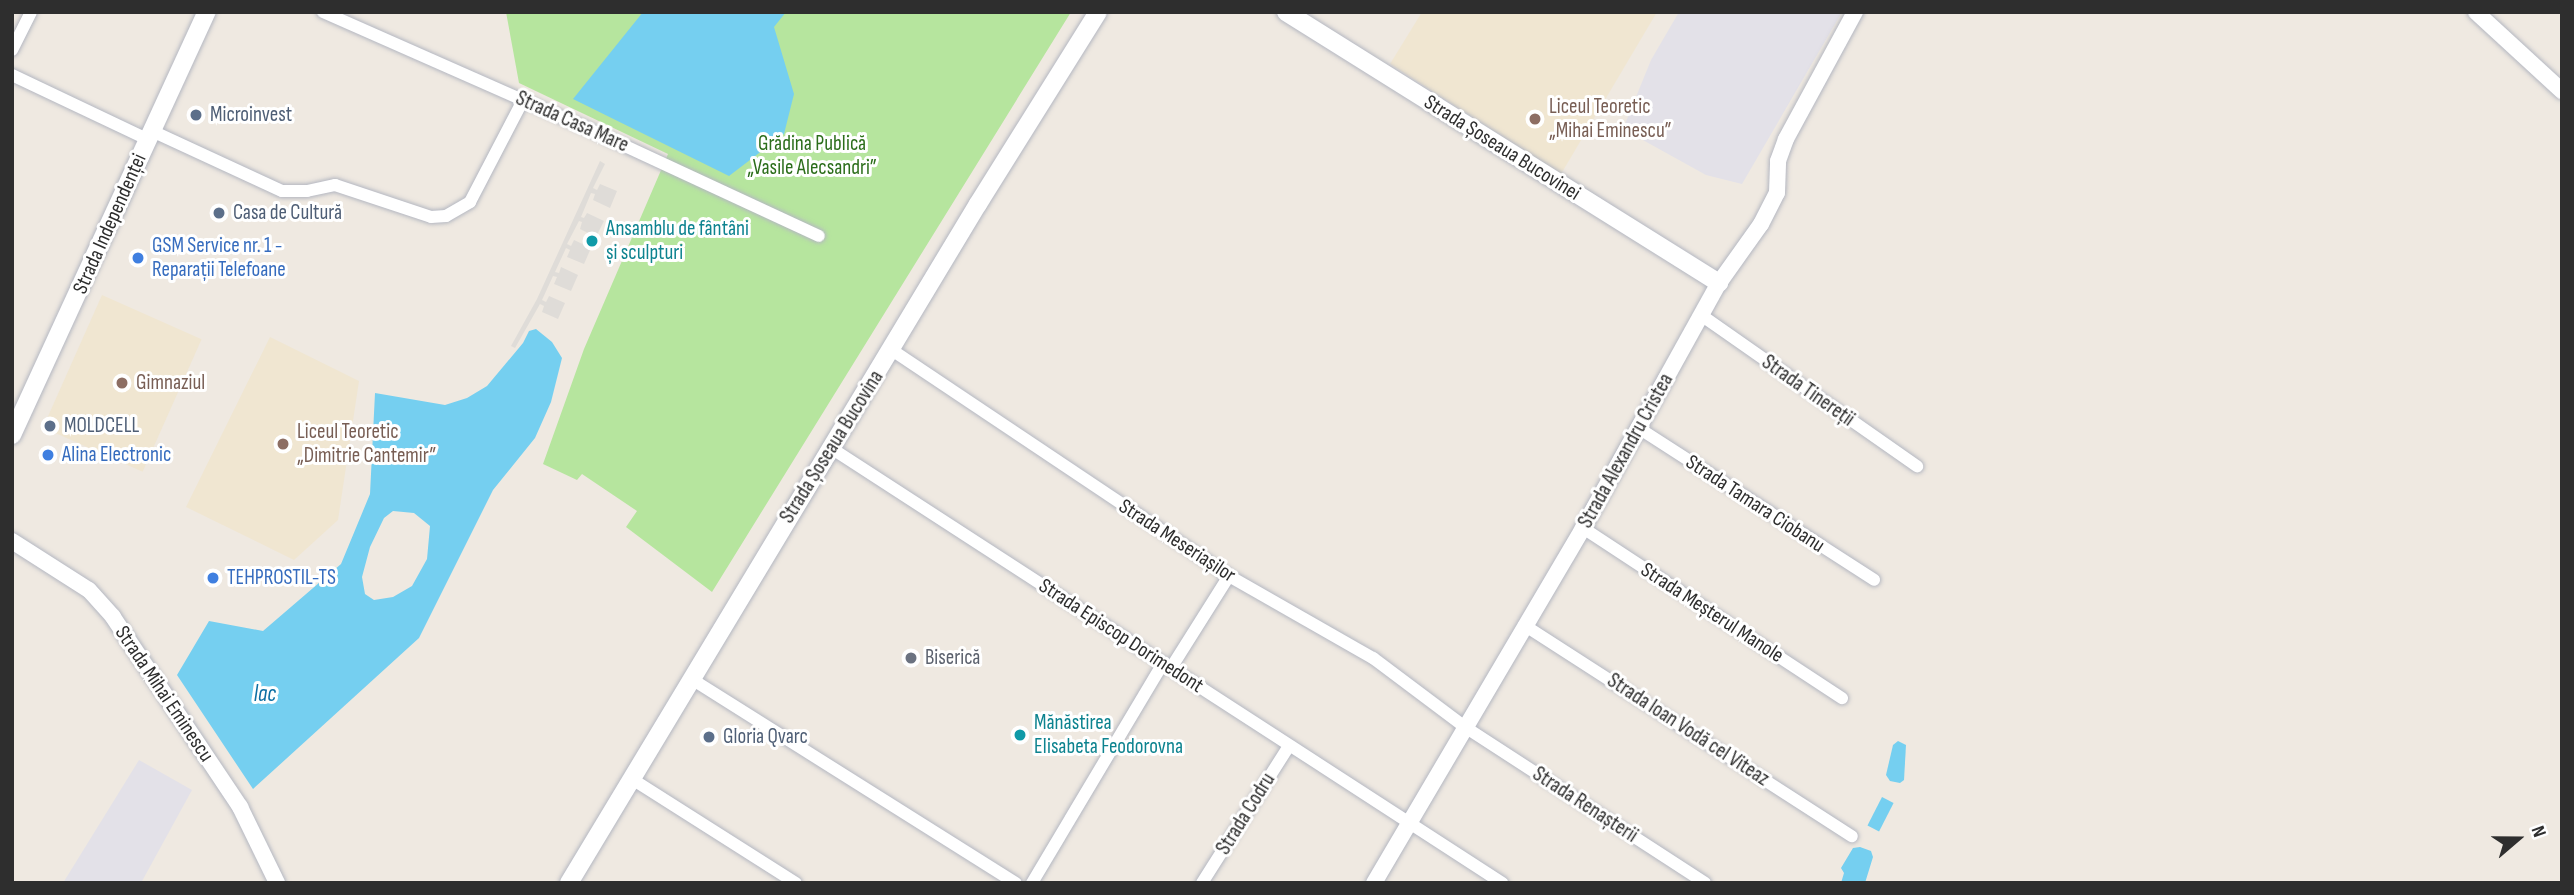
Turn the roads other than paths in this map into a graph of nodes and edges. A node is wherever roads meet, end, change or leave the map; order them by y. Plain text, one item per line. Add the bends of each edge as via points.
1 (31, 12) edge
2 (207, 12) edge
3 (323, 12) edge
4 (1098, 12) edge
5 (1286, 12) edge
6 (1855, 12) edge
7 (2476, 12) edge
8 (12, 50) edge
9 (12, 75) edge
10 (2562, 92) edge
11 (523, 100) junction
12 (150, 135) junction
13 (819, 236) dead end
14 (1719, 282) junction
15 (1701, 315) junction
16 (892, 350) junction
17 (17, 411) edge
18 (1637, 427) junction
19 (12, 435) edge
20 (831, 448) junction
21 (1917, 466) dead end
22 (1583, 528) junction
23 (12, 541) edge
24 (1229, 576) junction
25 (1874, 580) dead end
26 (1524, 625) junction
27 (1167, 666) junction
28 (690, 678) junction
29 (1842, 698) dead end
30 (1465, 727) junction
31 (1289, 746) junction
32 (632, 779) junction
33 (1410, 822) junction
34 (1852, 836) dead end
35 (277, 883) edge
36 (569, 883) edge
37 (796, 883) edge
38 (1016, 883) edge
39 (1032, 883) edge
40 (1202, 883) edge
41 (1374, 883) edge
42 (1502, 883) edge
43 (1705, 883) edge

1 - 8 street
2 - 12 main road, Strada Independenței
3 - 11 street, Strada Casa Mare
4 - 16 main road, Strada Șoseaua Bucovina
5 - 14 main road, Strada Șoseaua Bucovinei
6 - 14 street, Strada Alexandru Cristea via 1786,139 1778,161 1777,193 1761,224
7 - 10 street
9 - 12 street
11 - 12 street via 470,202 431,218 335,185 282,191
11 - 13 street, Strada Casa Mare
12 - 17 main road, Strada Independenței
14 - 15 street, Strada Alexandru Cristea
15 - 18 street, Strada Alexandru Cristea
15 - 21 street, Strada Tinereții
16 - 20 main road, Strada Șoseaua Bucovina
16 - 24 street, Strada Meseriașilor
17 - 19 main road, Strada Independenței
18 - 22 street, Strada Alexandru Cristea
18 - 25 street, Strada Tamara Ciobanu
20 - 27 street, Strada Episcop Dorimedont
20 - 28 main road, Strada Șoseaua Bucovina
22 - 26 street, Strada Alexandru Cristea
22 - 29 street, Strada Meșterul Manole
23 - 35 street, Strada Mihai Eminescu via 89,590 113,617 240,807
24 - 27 street
24 - 30 street, Strada Meseriașilor via 1373,658
26 - 30 street, Strada Alexandru Cristea
26 - 34 street, Strada Ioan Vodă cel Viteaz
27 - 31 street, Strada Episcop Dorimedont
27 - 39 street
28 - 32 main road, Strada Șoseaua Bucovina
28 - 38 street
30 - 33 street, Strada Alexandru Cristea
30 - 43 street, Strada Renașterii
31 - 33 street, Strada Episcop Dorimedont
31 - 40 street, Strada Codru
32 - 36 main road, Strada Șoseaua Bucovina
32 - 37 street
33 - 41 street, Strada Alexandru Cristea
33 - 42 street, Strada Episcop Dorimedont

